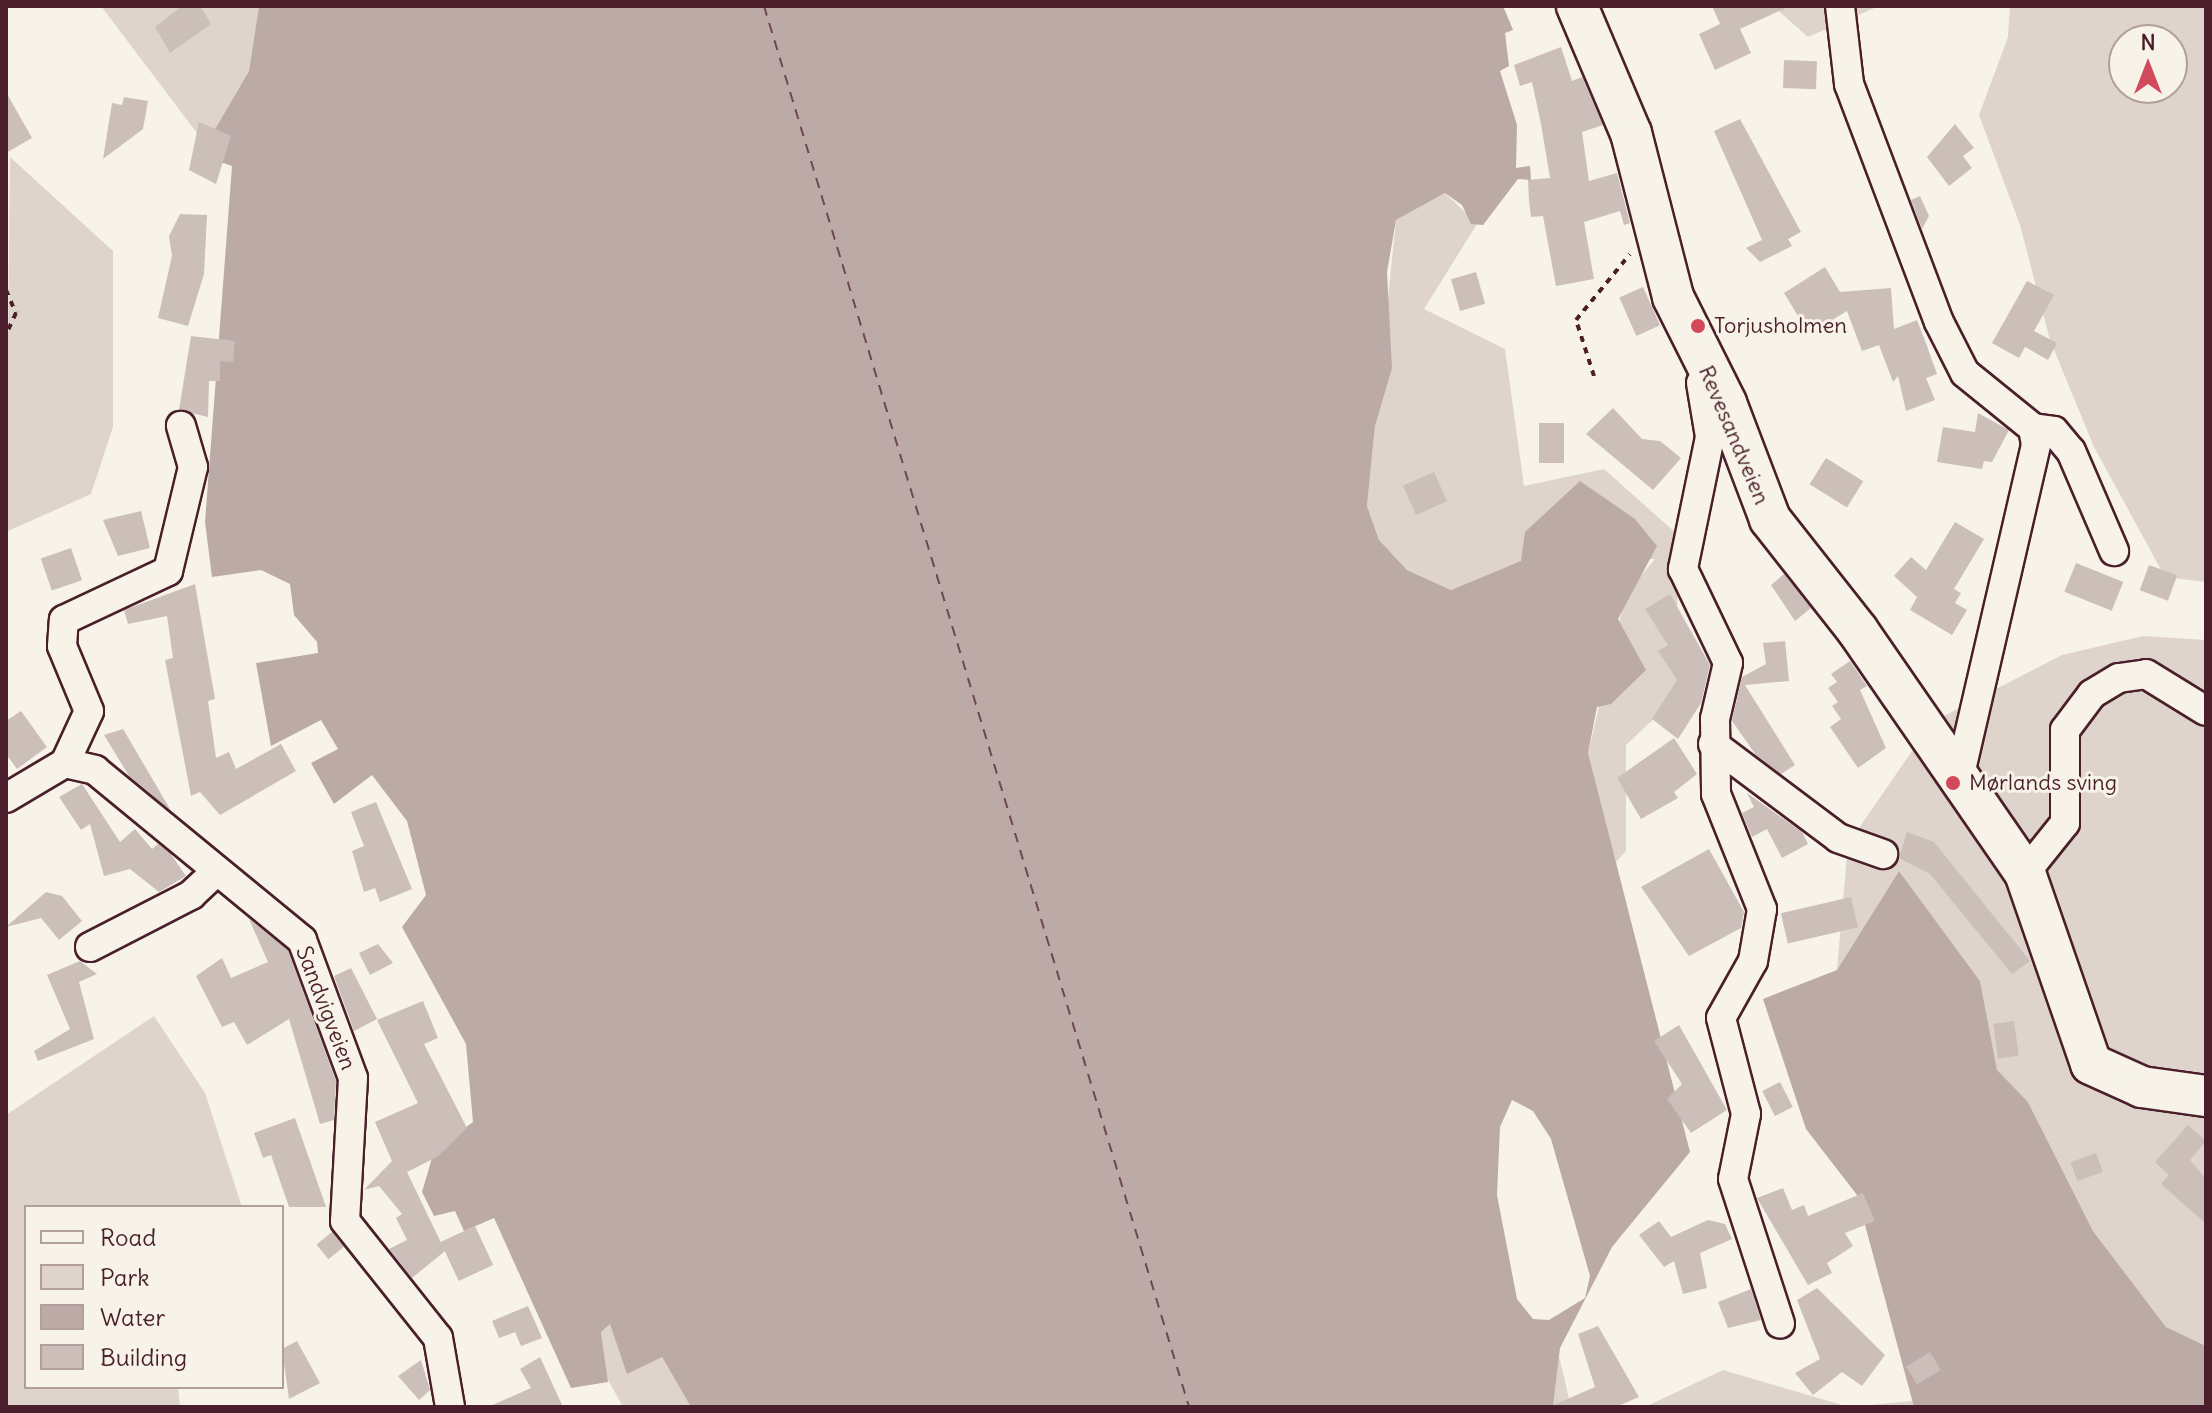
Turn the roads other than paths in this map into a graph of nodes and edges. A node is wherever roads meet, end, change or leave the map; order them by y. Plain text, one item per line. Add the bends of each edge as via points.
1 (1577, 6) edge
2 (1840, 6) edge
3 (1685, 324) junction
4 (181, 426) dead end
5 (2033, 428) junction
6 (2114, 551) dead end
7 (2206, 711) edge
8 (1713, 744) junction
9 (65, 763) junction
10 (1960, 775) junction
11 (6, 798) edge
12 (1883, 854) dead end
13 (215, 873) junction
14 (2025, 873) junction
15 (90, 947) dead end
16 (2197, 1089) edge
17 (1780, 1324) dead end
18 (450, 1407) edge

1 - 3 main road, Revesandveien via 1631,133
2 - 5 street via 1849,84 1939,322 1965,373
3 - 8 street via 1680,334 1705,389 1710,437 1683,569 1728,663
3 - 10 main road, Revesandveien via 1726,403 1770,519
4 - 9 street via 193,467 168,571 64,620 62,646 89,711
5 - 6 street via 2054,431 2071,451
5 - 10 street via 2036,445
7 - 14 street via 2146,674 2119,678 2092,694 2065,730 2065,823
8 - 12 street via 1838,838
8 - 17 street via 1716,794 1762,909 1753,961 1721,1018 1746,1114 1733,1179
9 - 11 street
9 - 13 street, Sandvigveien via 95,770
10 - 14 main road, Revesandveien
13 - 15 street via 191,895
13 - 18 street, Sandvigveien via 302,940 353,1078 345,1221 438,1338
14 - 16 main road, Revesandveien via 2091,1064

